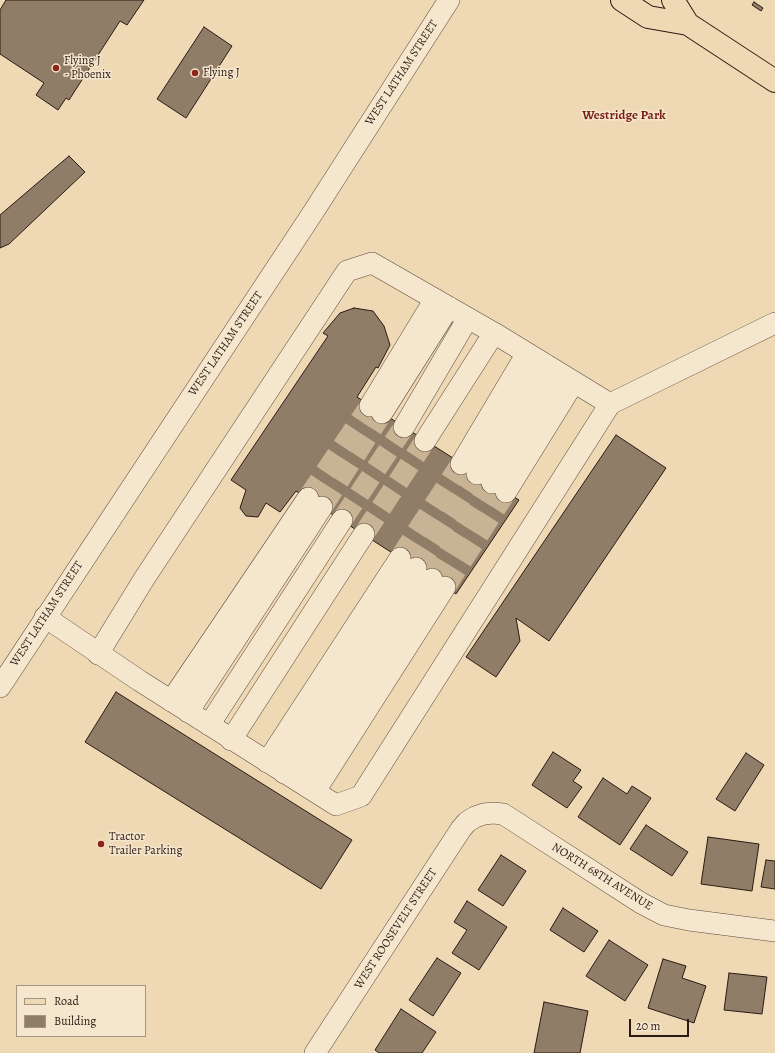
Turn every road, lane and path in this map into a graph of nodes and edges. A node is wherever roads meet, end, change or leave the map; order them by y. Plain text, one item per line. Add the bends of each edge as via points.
1 (449, 0) edge
2 (622, 0) edge
3 (673, 0) edge
4 (688, 24) junction
5 (775, 80) edge
6 (442, 303) junction
7 (468, 318) junction
8 (775, 323) edge
9 (494, 333) junction
10 (527, 353) junction
11 (560, 374) junction
12 (610, 404) junction
13 (376, 410) tunnel mouth
14 (404, 427) tunnel mouth
15 (425, 441) tunnel mouth
16 (484, 478) junction
17 (315, 502) tunnel mouth
18 (342, 520) tunnel mouth
19 (364, 534) tunnel mouth
20 (423, 573) junction
21 (45, 617) junction
22 (98, 654) junction
23 (0, 687) edge
24 (179, 706) junction
25 (209, 725) junction
26 (231, 740) junction
27 (267, 762) junction
28 (299, 782) junction
29 (484, 814) joint
30 (775, 931) edge
31 (315, 1053) edge

1 - 21 street, WEST LATHAM STREET via 314,211
2 - 4 main road via 648,17
3 - 4 main road
4 - 5 main road
6 - 7 street
6 - 13 street
6 - 22 street via 372,263 347,271 144,579
7 - 9 street
7 - 14 street
8 - 12 street
9 - 10 street
9 - 15 street
10 - 11 street
10 - 16 street
11 - 12 street
11 - 16 street
11 - 16 street
12 - 28 street via 361,796 336,805
17 - 24 street
18 - 25 street
19 - 26 street
20 - 27 street
20 - 28 street
20 - 28 street
21 - 22 street
21 - 23 street, WEST LATHAM STREET
22 - 24 street
24 - 25 street
25 - 26 street
26 - 27 street
27 - 28 street
29 - 30 street, NORTH 68TH AVENUE via 498,814 511,819 641,903 664,914 689,920
29 - 31 street, WEST ROOSEVELT STREET via 467,822 461,829

